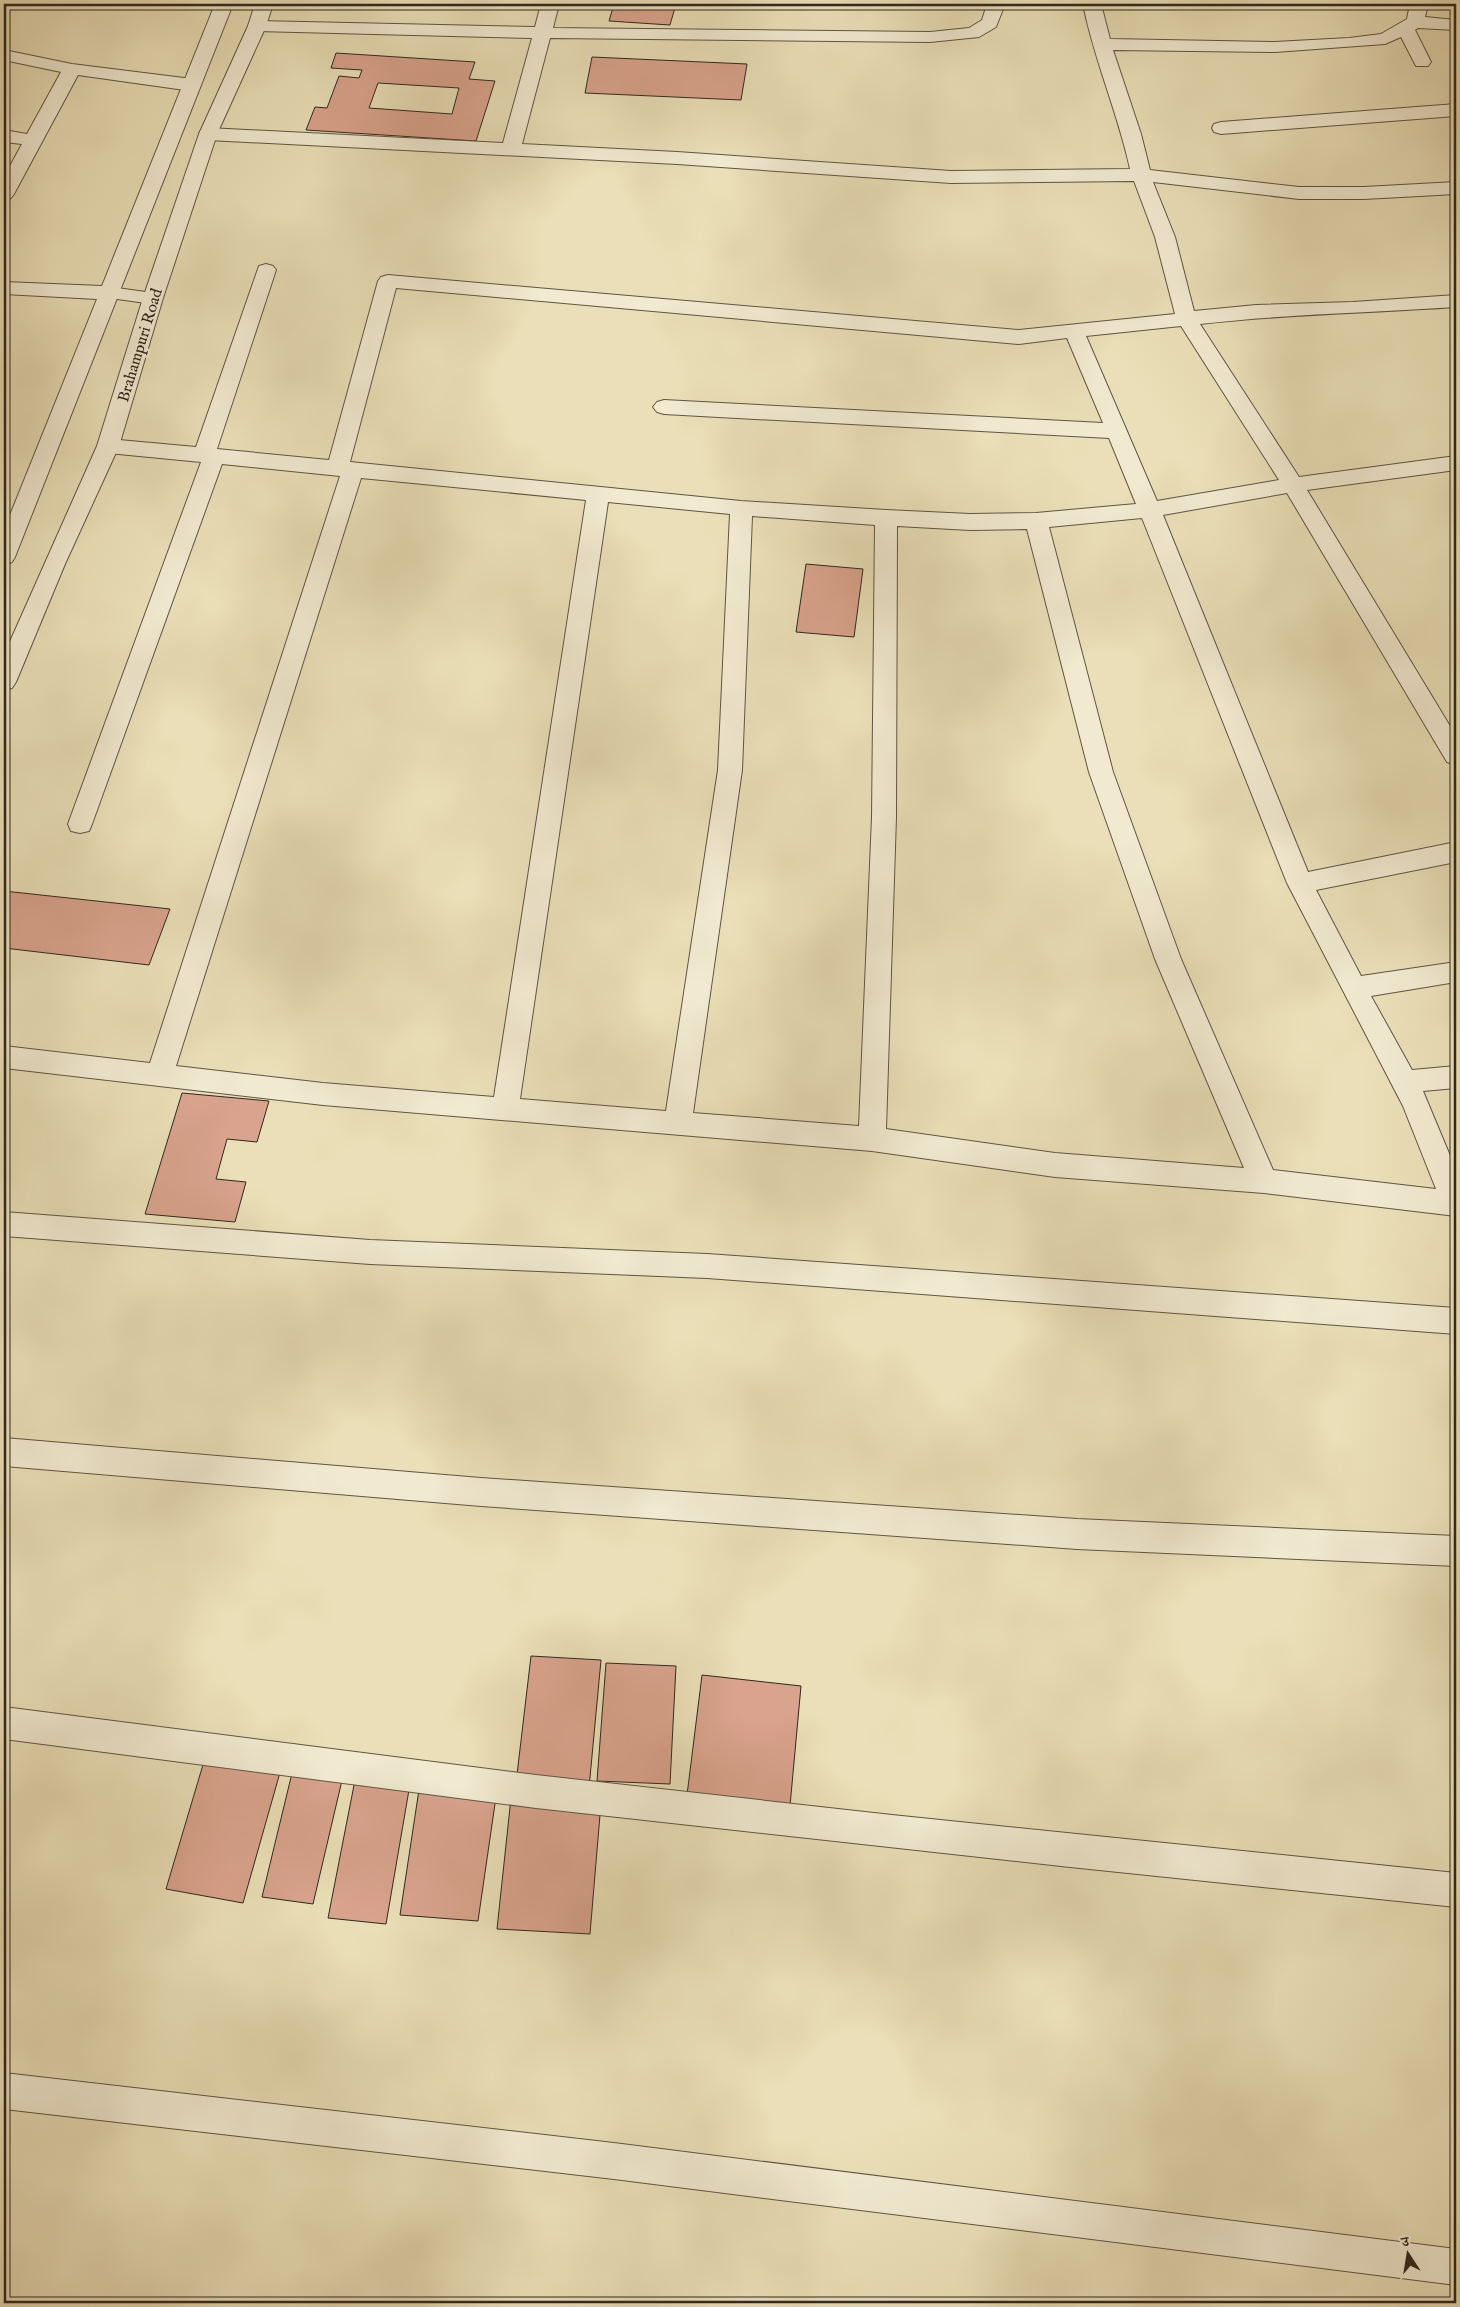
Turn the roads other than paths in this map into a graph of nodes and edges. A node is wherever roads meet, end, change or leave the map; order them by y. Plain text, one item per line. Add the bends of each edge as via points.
1 (224, 4) edge
2 (264, 4) edge
3 (550, 4) edge
4 (996, 4) edge
5 (1092, 4) edge
6 (1418, 4) edge
7 (1410, 25) junction
8 (1456, 25) edge
9 (257, 26) junction
10 (541, 34) junction
11 (1102, 44) junction
12 (4, 55) edge
13 (1422, 62) dead end
14 (72, 69) junction
15 (192, 85) junction
16 (1456, 110) edge
17 (1221, 128) dead end
18 (208, 134) junction
19 (4, 136) edge
20 (33, 140) junction
21 (511, 149) junction
22 (1141, 175) junction
23 (1456, 188) edge
24 (4, 194) edge
25 (266, 270) dead end
26 (4, 288) edge
27 (110, 293) junction
28 (153, 298) junction
29 (1456, 301) edge
30 (1186, 318) junction
31 (1074, 331) junction
32 (664, 406) dead end
33 (1116, 431) junction
34 (108, 446) junction
35 (209, 456) junction
36 (1456, 463) edge
37 (345, 469) junction
38 (1293, 485) junction
39 (598, 495) junction
40 (741, 508) junction
41 (1150, 510) junction
42 (886, 518) junction
43 (1036, 521) junction
44 (4, 557) edge
45 (4, 682) edge
46 (1454, 746) edge
47 (80, 824) dead end
48 (1456, 852) edge
49 (1300, 882) junction
50 (1456, 972) edge
51 (1354, 988) junction
52 (4, 1057) edge
53 (159, 1076) junction
54 (1456, 1077) edge
55 (1404, 1082) junction
56 (505, 1110) junction
57 (678, 1124) junction
58 (872, 1140) junction
59 (1264, 1181) junction
60 (1456, 1204) edge
61 (4, 1224) edge
62 (1456, 1321) edge
63 (4, 1452) edge
64 (1456, 1552) edge
65 (4, 1724) edge
66 (1456, 1890) edge
67 (4, 2091) edge
68 (1456, 2267) edge

1 - 15 street
2 - 9 street, Brahampuri Road
3 - 10 street
4 - 10 street via 990,23 974,33 930,37
5 - 11 street
6 - 7 street
7 - 8 street
7 - 11 street via 1385,39 1275,47
7 - 13 street
9 - 10 street
9 - 18 street, Brahampuri Road
10 - 21 street
11 - 22 street via 1132,134
12 - 14 street
14 - 15 street
14 - 20 street
15 - 27 street
16 - 17 street
18 - 21 street
18 - 28 street, Brahampuri Road
19 - 20 street
20 - 24 street
21 - 22 street via 951,177
22 - 23 street via 1299,193
22 - 30 street via 1164,237
25 - 35 street
26 - 27 street
27 - 28 street
27 - 44 street
28 - 34 street, Brahampuri Road
29 - 30 street via 1256,311
30 - 31 street
30 - 38 street
31 - 33 street
31 - 37 street via 1019,337 388,281
32 - 33 street
33 - 41 street
34 - 35 street
34 - 45 street, Brahampuri Road
35 - 37 street
35 - 47 street
36 - 38 street
37 - 39 street
37 - 53 street
38 - 41 street
38 - 46 street
39 - 40 street
39 - 56 street
40 - 42 street
40 - 57 street via 730,770
41 - 43 street
41 - 49 street
42 - 43 street
42 - 58 street via 884,817
43 - 59 street via 1101,772 1168,959
48 - 49 street
49 - 51 street
50 - 51 street
51 - 55 street
52 - 53 street
53 - 56 street
54 - 55 street
55 - 60 street
56 - 57 street
57 - 58 street
58 - 59 street via 1055,1165
59 - 60 street
61 - 62 street via 370,1252 707,1266
63 - 64 street via 481,1492 1067,1533
65 - 66 street via 672,1806
67 - 68 street via 614,2161

